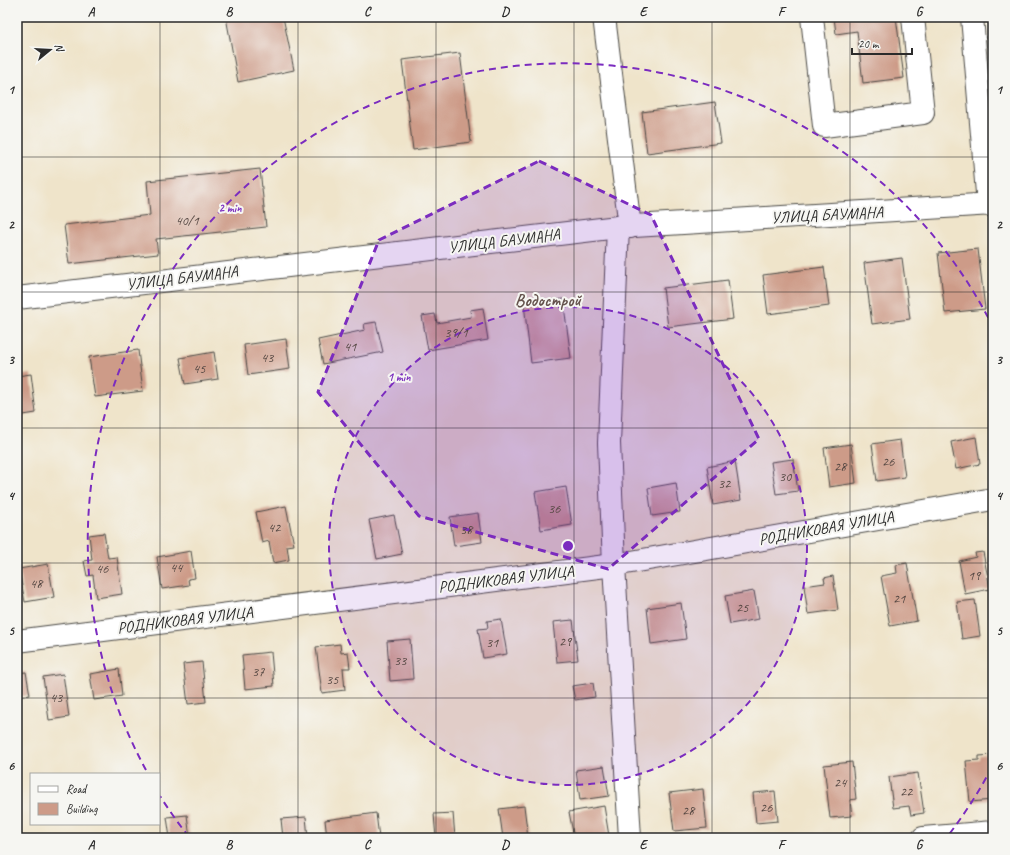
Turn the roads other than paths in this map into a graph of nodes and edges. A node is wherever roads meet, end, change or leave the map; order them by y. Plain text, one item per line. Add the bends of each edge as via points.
1 (604, 17) edge
2 (812, 17) edge
3 (913, 17) edge
4 (972, 17) edge
5 (988, 146) edge
6 (991, 205) edge
7 (624, 227) junction
8 (17, 298) edge
9 (993, 499) edge
10 (614, 565) junction
11 (17, 641) edge
12 (993, 832) edge
13 (630, 838) edge
14 (923, 838) edge

1 - 7 street
2 - 3 street via 824,126 923,113
4 - 5 street
5 - 6 street
6 - 7 street, УЛИЦА БАУМАНА
7 - 8 street, УЛИЦА БАУМАНА
7 - 10 street via 609,443
9 - 10 street, РОДНИКОВАЯ УЛИЦА
10 - 11 street, РОДНИКОВАЯ УЛИЦА
10 - 13 street
12 - 14 street

